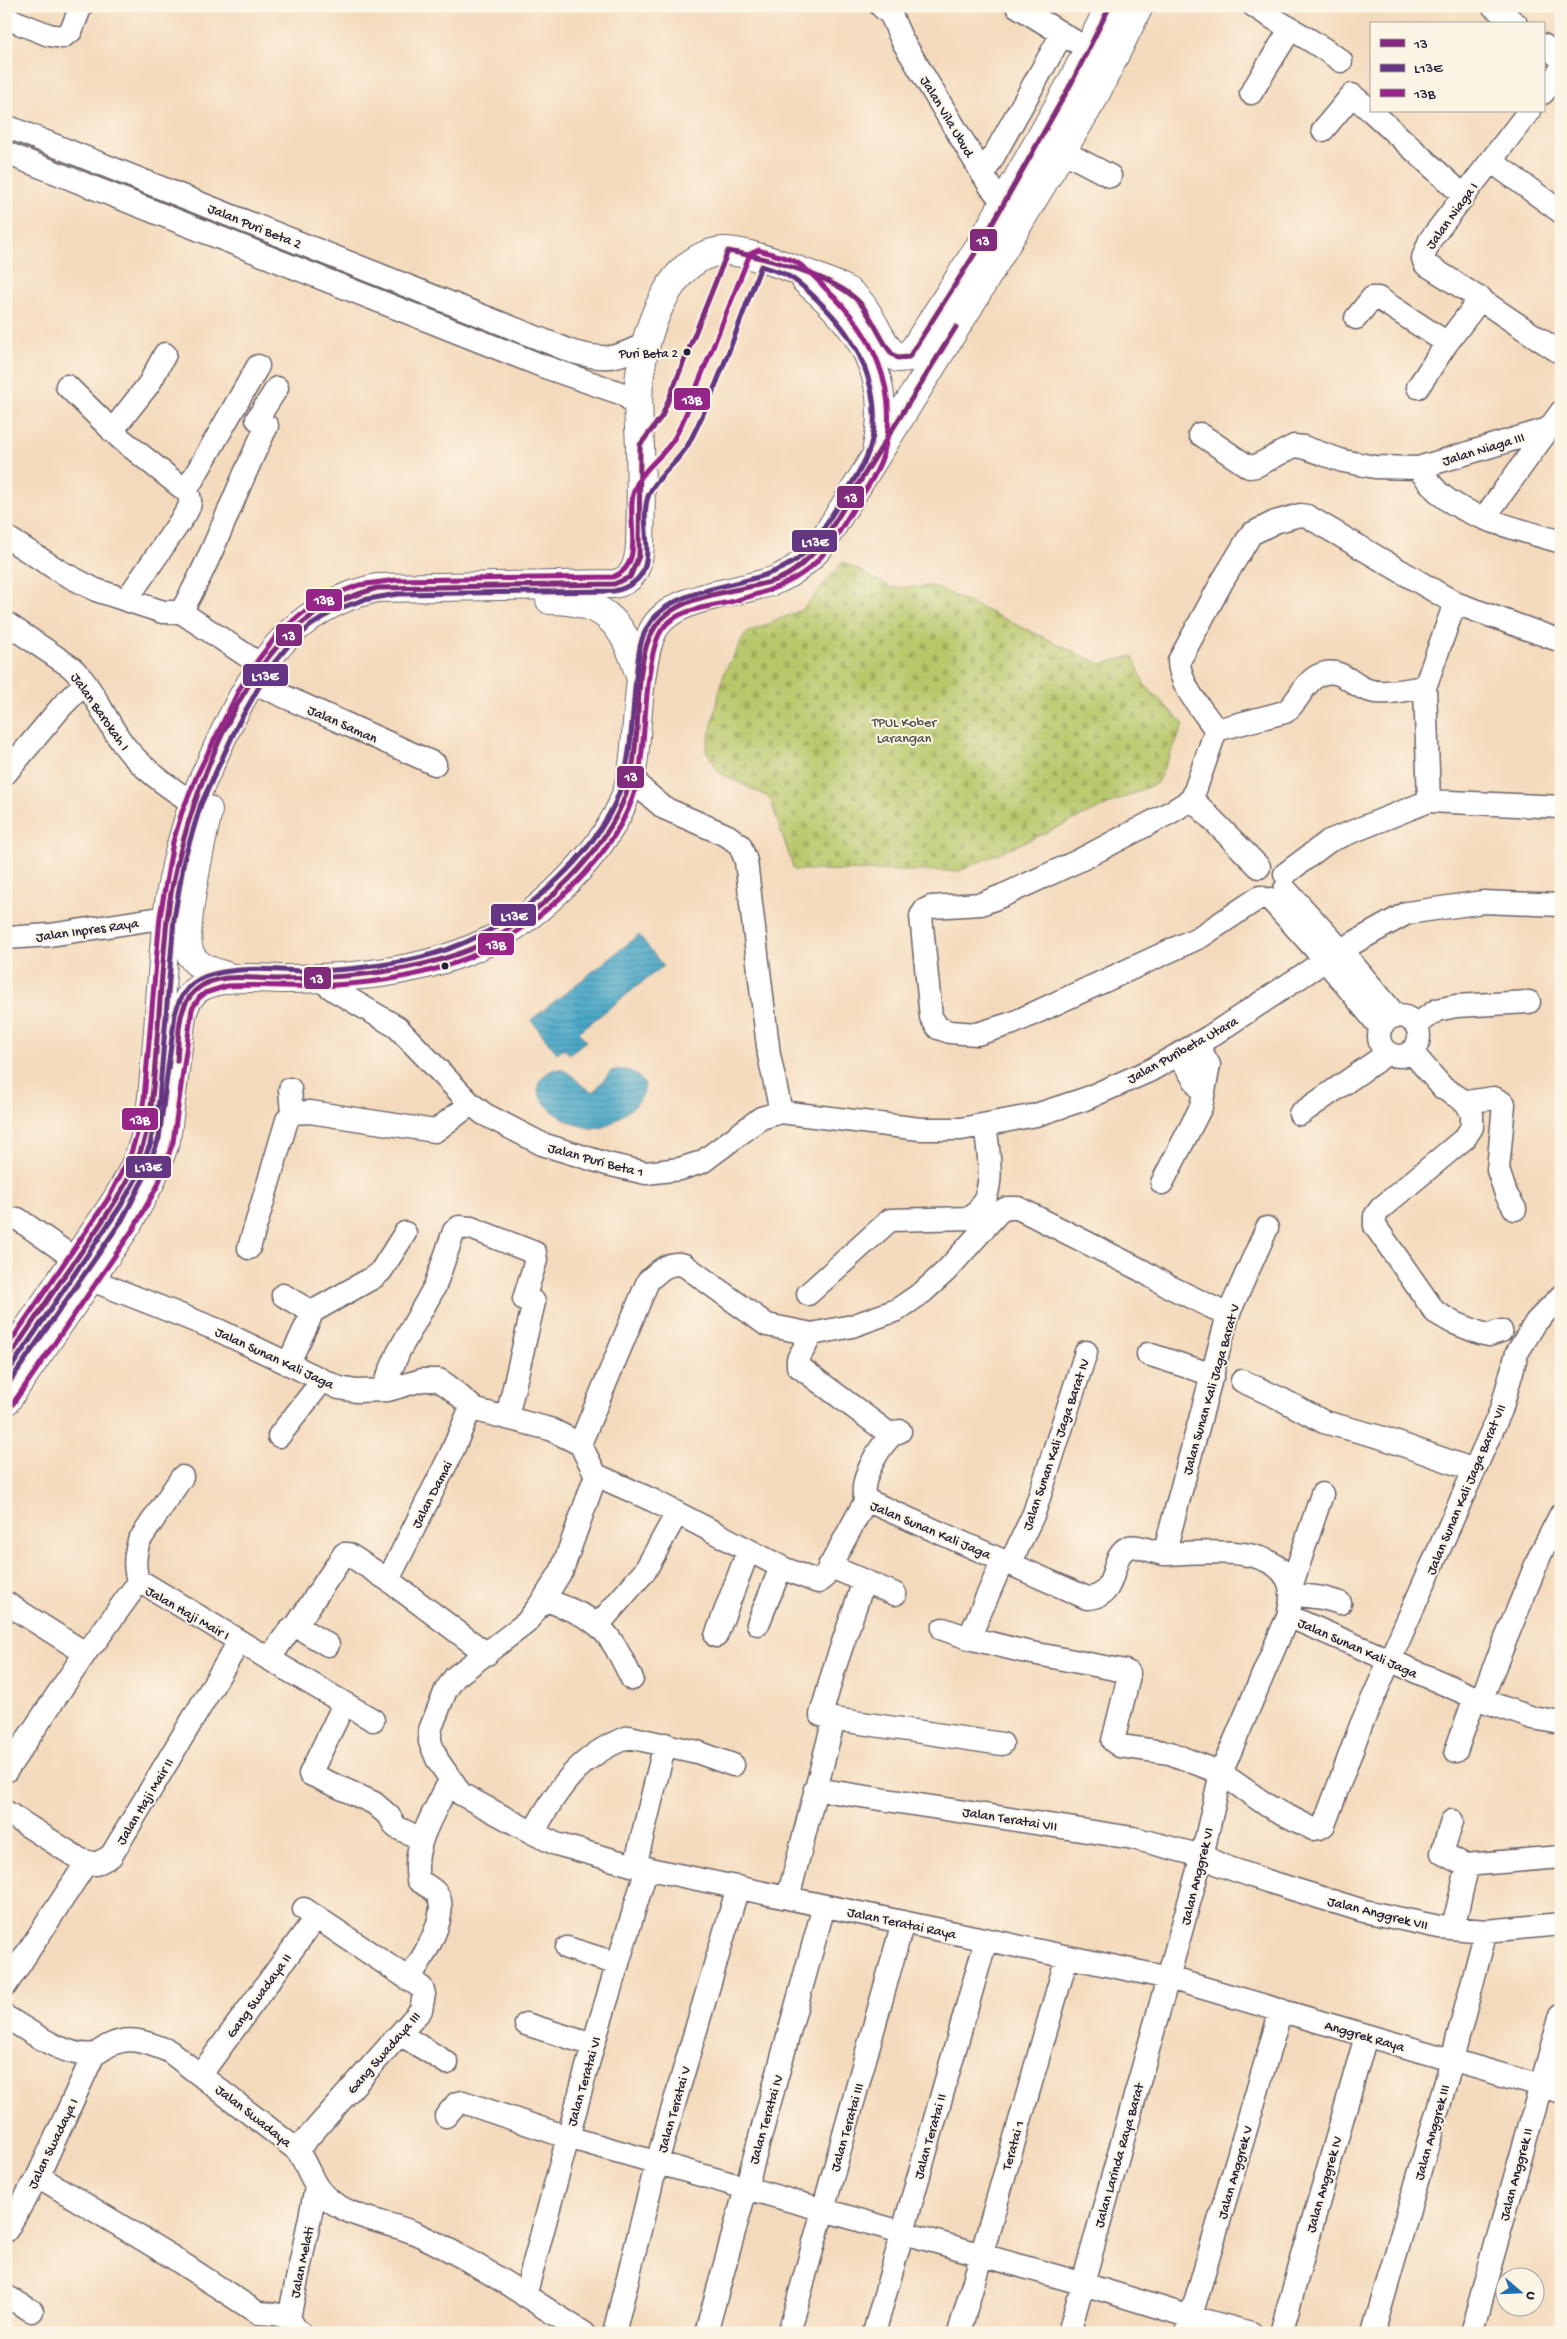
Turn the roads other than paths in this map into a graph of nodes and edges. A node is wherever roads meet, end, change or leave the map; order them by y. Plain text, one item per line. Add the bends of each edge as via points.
1 (81, 6) edge
2 (881, 6) edge
3 (1017, 6) edge
4 (1110, 6) edge
5 (1139, 6) edge
6 (1254, 6) edge
7 (1493, 6) edge
8 (6, 18) edge
9 (1513, 22) edge
10 (1291, 28) junction
11 (1062, 34) junction
12 (1544, 46) edge
13 (1088, 50) junction
14 (1561, 58) edge
15 (1341, 61) dead end
16 (1561, 69) edge
17 (1544, 92) edge
18 (1251, 93) dead end
19 (1370, 110) edge
20 (1372, 112) edge
21 (1528, 112) edge
22 (6, 126) edge
23 (1323, 130) dead end
24 (1062, 151) junction
25 (6, 153) edge
26 (1490, 162) junction
27 (983, 175) junction
28 (1110, 176) dead end
29 (1464, 196) junction
30 (1012, 212) junction
31 (1561, 212) edge
32 (314, 249) junction
33 (791, 269) junction
34 (306, 272) junction
35 (1481, 298) junction
36 (1356, 318) dead end
37 (504, 324) junction
38 (1447, 342) junction
39 (647, 343) junction
40 (498, 348) junction
41 (573, 352) junction
42 (1561, 353) edge
43 (165, 354) dead end
44 (923, 358) junction
45 (258, 366) dead end
46 (567, 375) junction
47 (67, 386) dead end
48 (1418, 387) dead end
49 (277, 388) dead end
50 (638, 406) junction
51 (1554, 420) edge
52 (112, 430) junction
53 (1200, 434) dead end
54 (872, 464) junction
55 (1418, 468) junction
56 (186, 491) junction
57 (1484, 518) junction
58 (6, 537) edge
59 (1561, 542) edge
60 (127, 599) junction
61 (1455, 603) junction
62 (181, 612) junction
63 (6, 623) edge
64 (283, 639) junction
65 (1561, 641) edge
66 (256, 673) junction
67 (641, 681) junction
68 (85, 683) junction
69 (1425, 687) junction
70 (226, 730) junction
71 (1216, 730) junction
72 (435, 764) dead end
73 (6, 773) edge
74 (631, 775) junction
75 (1192, 799) junction
76 (1429, 801) junction
77 (193, 802) junction
78 (1561, 807) edge
79 (1258, 867) junction
80 (1275, 890) junction
81 (1561, 905) edge
82 (167, 917) junction
83 (6, 938) edge
84 (1333, 955) junction
85 (232, 978) junction
86 (318, 978) junction
87 (1529, 1002) dead end
88 (1397, 1023) junction
89 (1197, 1044) junction
90 (1412, 1051) junction
91 (1388, 1053) junction
92 (1178, 1055) junction
93 (290, 1090) dead end
94 (1203, 1093) junction
95 (467, 1099) junction
96 (1466, 1102) junction
97 (781, 1112) junction
98 (292, 1113) junction
99 (1300, 1114) dead end
100 (985, 1125) junction
101 (1162, 1183) dead end
102 (992, 1205) junction
103 (1515, 1209) dead end
104 (6, 1219) edge
105 (1266, 1228) dead end
106 (405, 1233) dead end
107 (249, 1248) dead end
108 (82, 1269) junction
109 (808, 1294) dead end
110 (283, 1295) dead end
111 (1561, 1296) edge
112 (310, 1313) junction
113 (1228, 1315) junction
114 (1501, 1331) dead end
115 (812, 1334) junction
116 (1086, 1352) dead end
117 (1148, 1354) dead end
118 (288, 1364) junction
119 (14, 1365) edge
120 (1212, 1375) junction
121 (322, 1381) junction
122 (1242, 1382) dead end
123 (382, 1390) junction
124 (6, 1401) edge
125 (471, 1407) junction
126 (507, 1417) junction
127 (280, 1436) dead end
128 (580, 1444) junction
129 (1474, 1470) junction
130 (596, 1475) junction
131 (182, 1477) dead end
132 (1322, 1494) dead end
133 (866, 1500) junction
134 (677, 1513) junction
135 (1561, 1514) edge
136 (748, 1551) junction
137 (1164, 1554) junction
138 (1007, 1562) junction
139 (829, 1566) junction
140 (781, 1567) junction
141 (388, 1580) junction
142 (864, 1581) junction
143 (139, 1585) junction
144 (895, 1594) dead end
145 (544, 1599) junction
146 (1290, 1599) junction
147 (6, 1603) edge
148 (1340, 1603) dead end
149 (599, 1624) junction
150 (758, 1624) dead end
151 (296, 1626) junction
152 (943, 1629) dead end
153 (716, 1636) dead end
154 (969, 1638) junction
155 (239, 1642) junction
156 (328, 1645) dead end
157 (88, 1649) junction
158 (488, 1654) junction
159 (269, 1659) junction
160 (1391, 1662) junction
161 (632, 1679) dead end
162 (1478, 1699) junction
163 (344, 1704) junction
164 (834, 1719) junction
165 (373, 1720) dead end
166 (1561, 1723) edge
167 (665, 1744) junction
168 (1002, 1744) dead end
169 (1456, 1751) dead end
170 (734, 1765) dead end
171 (6, 1771) edge
172 (1221, 1773) junction
173 (454, 1782) junction
174 (815, 1789) junction
175 (6, 1812) edge
176 (1452, 1821) dead end
177 (533, 1833) junction
178 (421, 1839) junction
179 (1202, 1856) junction
180 (1561, 1857) edge
181 (87, 1862) junction
182 (1465, 1865) junction
183 (641, 1867) junction
184 (738, 1887) junction
185 (788, 1898) junction
186 (824, 1906) junction
187 (310, 1913) joint
188 (903, 1922) junction
189 (1561, 1924) edge
190 (1453, 1928) junction
191 (1486, 1931) junction
192 (986, 1940) junction
193 (567, 1948) dead end
194 (1067, 1957) junction
195 (618, 1964) junction
196 (1169, 1978) junction
197 (408, 1979) junction
198 (6, 1985) edge
199 (1281, 2010) junction
200 (1561, 2015) edge
201 (526, 2024) dead end
202 (9, 2025) edge
203 (400, 2034) junction
204 (1366, 2036) junction
205 (594, 2045) junction
206 (94, 2054) junction
207 (1451, 2060) junction
208 (447, 2063) dead end
209 (201, 2074) junction
210 (1550, 2088) edge
211 (446, 2116) dead end
212 (567, 2137) junction
213 (297, 2150) junction
214 (657, 2162) junction
215 (38, 2176) junction
216 (746, 2187) junction
217 (316, 2188) junction
218 (823, 2209) junction
219 (8, 2225) edge
220 (904, 2232) junction
221 (981, 2254) junction
222 (1082, 2283) junction
223 (6, 2296) edge
224 (525, 2296) junction
225 (32, 2311) dead end
226 (295, 2325) edge
227 (1189, 2325) edge
228 (584, 2333) edge
229 (614, 2333) edge
230 (706, 2333) edge
231 (789, 2333) edge
232 (874, 2333) edge
233 (959, 2333) edge
234 (1069, 2333) edge
235 (1251, 2333) edge
236 (1281, 2333) edge
237 (1373, 2333) edge
238 (1471, 2333) edge

1 - 8 street via 71,31 62,37
2 - 27 street, Jalan Vila Ubud via 891,15 902,40
3 - 11 street
4 - 13 main road
5 - 24 main road via 1093,99
6 - 10 street
7 - 9 street
10 - 15 street via 1320,44
10 - 18 street
11 - 13 street
11 - 27 street
12 - 14 street
13 - 30 main road
16 - 17 street
19 - 23 street via 1352,96
20 - 29 street
21 - 26 street, Jalan Niaga I
22 - 32 street, Jalan Puri Beta 2
24 - 28 street
24 - 30 main road
25 - 34 street, Jalan Puri Beta 2
26 - 29 street, Jalan Niaga I
26 - 31 street
27 - 30 street, Jalan Vila Ubud
29 - 35 street, Jalan Niaga I via 1426,246 1423,258 1425,264
30 - 44 main road
32 - 34 street
32 - 37 street, Jalan Puri Beta 2
33 - 39 main road via 734,252 702,258 673,282
33 - 44 main road via 852,294 896,356
33 - 54 main road via 846,319 871,359 882,407 880,435
34 - 40 street, Jalan Puri Beta 2
35 - 38 street
35 - 42 street, Jalan Niaga I
36 - 38 street via 1367,302 1378,298
37 - 40 street
37 - 41 street, Jalan Puri Beta 2
38 - 48 street
39 - 41 street, Jalan Puri Beta 2 via 609,359
39 - 50 main road via 639,379
40 - 46 street, Jalan Puri Beta 2
41 - 46 street
43 - 52 street via 149,384
44 - 54 main road
45 - 56 street
46 - 50 street, Jalan Puri Beta 2 via 623,394
47 - 52 street
49 - 62 street via 257,419 267,426 198,582
50 - 64 main road via 640,545 636,567 629,578 620,583 377,588 328,605
51 - 55 street, Jalan Niaga III
51 - 57 street, Jalan Niaga III
52 - 56 street
53 - 55 street, Jalan Niaga III via 1249,467 1294,446 1343,461
54 - 67 main road via 820,546 802,565 776,580 683,605 664,615 651,634
55 - 57 street via 1441,495
56 - 60 street via 191,504
57 - 59 street
58 - 60 street via 96,590
60 - 62 street via 163,612
61 - 65 street
61 - 69 street
61 - 71 street via 1307,516 1274,522 1251,534 1179,661 1179,673 1184,683
62 - 66 street, Jalan Saman
63 - 68 street, Jalan Barokah I via 70,667
64 - 66 main road
64 - 67 main road via 332,614 384,604 426,600 568,600 596,608 616,625 630,648
66 - 70 main road
66 - 72 street, Jalan Saman
67 - 74 main road
68 - 73 street
68 - 77 street, Jalan Barokah I via 138,762
69 - 71 street via 1368,691 1346,676 1322,674 1310,682 1292,708 1285,712
69 - 76 street
70 - 77 main road
70 - 85 main road via 186,939 190,955 196,962
71 - 75 street
74 - 86 main road via 619,811 582,865 545,901 501,934 461,953 427,964 370,974
74 - 97 street via 656,803 715,829 740,845 746,861 769,1055
75 - 79 street
75 - 80 street via 1088,855 1004,895 981,904 925,910 921,916 931,1017 935,1024 945,1031 976,1034 1013,1023 1200,938
76 - 78 street
76 - 80 street via 1329,841
77 - 82 main road
79 - 80 street via 1270,864 1281,869
79 - 80 street via 1251,883 1256,894
80 - 84 street
81 - 84 street, Jalan Puribeta Utara via 1483,902 1420,910 1387,923
82 - 83 street, Jalan Inpres Raya via 50,935
82 - 108 main road via 152,1094 143,1143
84 - 88 street
84 - 89 street, Jalan Puribeta Utara
85 - 86 main road
85 - 108 main road via 201,986 185,1005 166,1140 152,1181 128,1224
86 - 95 street, Jalan Puri Beta 1 via 397,1027
87 - 88 street via 1456,1006
88 - 90 street via 1418,1039
88 - 91 street via 1378,1037
89 - 92 street, Jalan Puribeta Utara
89 - 94 street via 1209,1065
90 - 91 street via 1396,1056
90 - 96 street via 1443,1088
91 - 99 street
92 - 94 street
92 - 100 street, Jalan Puribeta Utara via 1085,1099 1036,1115
93 - 98 street
94 - 101 street via 1201,1107
95 - 97 street, Jalan Puri Beta 1 via 484,1114 542,1144 646,1174 702,1162 761,1118
95 - 98 street via 435,1131 310,1112
96 - 103 street via 1494,1098 1504,1104 1498,1170
96 - 114 street via 1472,1114 1472,1127 1465,1138 1382,1208 1374,1222 1436,1312 1452,1322 1489,1336
97 - 100 street, Jalan Puribeta Utara via 920,1129
98 - 107 street via 287,1120
100 - 102 street
100 - 102 street via 976,1174
102 - 109 street via 971,1218 890,1220
102 - 113 street via 1018,1208
102 - 115 street via 940,1276 923,1292 897,1310 852,1326
104 - 108 street, Jalan Sunan Kali Jaga via 18,1219
105 - 113 street, Jalan Sunan Kali Jaga Barat V
106 - 112 street via 374,1277
108 - 118 street, Jalan Sunan Kali Jaga
108 - 119 main road
110 - 112 street
111 - 129 street, Jalan Sunan Kali Jaga Barat VII via 1523,1339 1501,1410
112 - 118 street
113 - 120 street, Jalan Sunan Kali Jaga Barat V
115 - 128 street via 767,1324 684,1265 668,1265 648,1281
115 - 133 street via 798,1359 798,1366 896,1433 869,1469 863,1494
116 - 138 street, Jalan Sunan Kali Jaga Barat IV via 1034,1513
117 - 120 street
118 - 121 street, Jalan Sunan Kali Jaga
119 - 124 main road
120 - 137 street, Jalan Sunan Kali Jaga Barat V
121 - 123 street, Jalan Sunan Kali Jaga via 356,1391
121 - 127 street
122 - 129 street via 1324,1422 1380,1437
123 - 125 street, Jalan Sunan Kali Jaga via 422,1380 439,1380
123 - 126 street via 398,1351 435,1286 454,1231 459,1227 471,1228 535,1253 536,1260 524,1299 534,1302
125 - 126 street, Jalan Sunan Kali Jaga
125 - 141 street, Jalan Damai
126 - 128 street, Jalan Sunan Kali Jaga via 550,1429
128 - 130 street
129 - 160 street, Jalan Sunan Kali Jaga Barat VII
130 - 134 street, Jalan Sunan Kali Jaga
130 - 145 street via 562,1570
131 - 143 street via 139,1541 134,1570
132 - 146 street, Jalan Anggrek VI
133 - 138 street, Jalan Sunan Kali Jaga
133 - 139 street, Jalan Sunan Kali Jaga
134 - 136 street, Jalan Sunan Kali Jaga
134 - 149 street via 645,1571
135 - 162 street
136 - 140 street, Jalan Sunan Kali Jaga
136 - 153 street
137 - 138 street, Jalan Sunan Kali Jaga via 1128,1547 1122,1552 1106,1590 1095,1598 1087,1598
137 - 146 street, Jalan Sunan Kali Jaga via 1234,1552 1261,1559 1279,1569 1288,1580
138 - 154 street, Jalan Sunan Kali Jaga Barat IV
139 - 140 street, Jalan Sunan Kali Jaga via 818,1582
139 - 142 street
140 - 150 street
141 - 151 street via 344,1554
141 - 158 street
142 - 144 street
142 - 164 street via 820,1714
143 - 155 street, Jalan Haji Mair I via 145,1584
143 - 157 street, Jalan Haji Mair I
145 - 149 street
145 - 158 street via 526,1623
146 - 148 street via 1323,1598
146 - 160 street, Jalan Sunan Kali Jaga
146 - 172 street, Jalan Anggrek VI
147 - 157 street via 77,1648
149 - 161 street via 619,1652
151 - 156 street
151 - 159 street
152 - 154 street
154 - 172 street via 1126,1671 1128,1680 1113,1741 1120,1746 1170,1753
155 - 159 street, Jalan Haji Mair I
155 - 181 street, Jalan Haji Mair II via 111,1856 96,1864
157 - 171 street, Jalan Haji Mair I
158 - 173 street, Jalan Teratai Raya via 455,1676 430,1730 430,1742 438,1761
159 - 163 street, Jalan Haji Mair I
160 - 162 street, Jalan Sunan Kali Jaga
160 - 172 street, Jalan Sunan Kali Jaga Barat VII via 1362,1725 1324,1825 1313,1829 1268,1806
162 - 166 street, Jalan Sunan Kali Jaga via 1533,1718
162 - 169 street
163 - 165 street, Jalan Haji Mair I
163 - 178 street via 310,1774 374,1803 396,1827
164 - 168 street
164 - 174 street
167 - 170 street
167 - 177 street via 629,1736 587,1759 573,1771
167 - 183 street, Jalan Teratai VI
172 - 179 street, Jalan Anggrek VI
173 - 177 street, Jalan Teratai Raya via 462,1794
173 - 178 street via 446,1788
174 - 179 street, Jalan Teratai VII via 1133,1838
174 - 185 street
175 - 181 street
176 - 182 street via 1442,1853
177 - 183 street, Jalan Teratai Raya via 556,1844
178 - 197 street via 415,1866 418,1880 437,1894 442,1910 429,1945
179 - 190 street, Jalan Anggrek VII via 1258,1878 1364,1911
179 - 196 street, Jalan Anggrek VI
180 - 182 street
181 - 198 street
182 - 190 street via 1467,1873
183 - 184 street, Jalan Teratai Raya
183 - 195 street, Jalan Teratai VI
184 - 185 street, Jalan Teratai Raya
184 - 214 street, Jalan Teratai V
185 - 186 street, Jalan Teratai Raya
186 - 188 street, Jalan Teratai Raya
186 - 216 street, Jalan Teratai IV
187 - 197 street, Gang Swadaya III
187 - 209 street, Gang Swadaya II
188 - 192 street, Jalan Teratai Raya
188 - 218 street, Jalan Teratai III
189 - 191 street, Jalan Anggrek VII
190 - 191 street, Jalan Anggrek VII
191 - 207 street, Jalan Anggrek III
192 - 194 street, Jalan Teratai Raya
192 - 220 street, Jalan Teratai II
193 - 195 street
194 - 196 street, Jalan Teratai Raya
194 - 221 street, Teratai 1
195 - 205 street, Jalan Teratai VI
196 - 199 street, Anggrek Raya
196 - 222 street, Jalan Larinda Raya Barat
197 - 203 street, Gang Swadaya III via 422,1988 424,2002 422,2010
199 - 204 street, Anggrek Raya
199 - 227 street, Jalan Anggrek V
200 - 210 street, Jalan Anggrek II
201 - 205 street
202 - 206 street via 55,2046
203 - 208 street
203 - 213 street, Gang Swadaya III
204 - 207 street, Anggrek Raya
204 - 236 street, Jalan Anggrek IV
205 - 212 street, Jalan Teratai VI
206 - 209 street, Jalan Swadaya via 126,2039 147,2042 169,2051
206 - 215 street, Jalan Swadaya I
207 - 210 street, Anggrek Raya
207 - 237 street, Jalan Anggrek III
209 - 213 street, Jalan Swadaya
210 - 238 street, Jalan Anggrek II
211 - 212 street via 457,2103 462,2102
212 - 214 street
212 - 224 street, Jalan Teratai VI
213 - 217 street, Jalan Swadaya via 306,2162
214 - 216 street
214 - 229 street, Jalan Teratai V
215 - 219 street, Jalan Swadaya I
215 - 226 street via 258,2313 275,2314
216 - 218 street
216 - 230 street, Jalan Teratai IV
217 - 224 street via 333,2202 360,2215 417,2234
217 - 226 street, Jalan Melati
218 - 220 street
218 - 231 street, Jalan Teratai III
220 - 221 street
220 - 232 street, Jalan Teratai II
221 - 222 street
221 - 233 street, Teratai 1
222 - 227 street
222 - 234 street, Jalan Larinda Raya Barat
223 - 225 street
224 - 228 street
227 - 235 street

